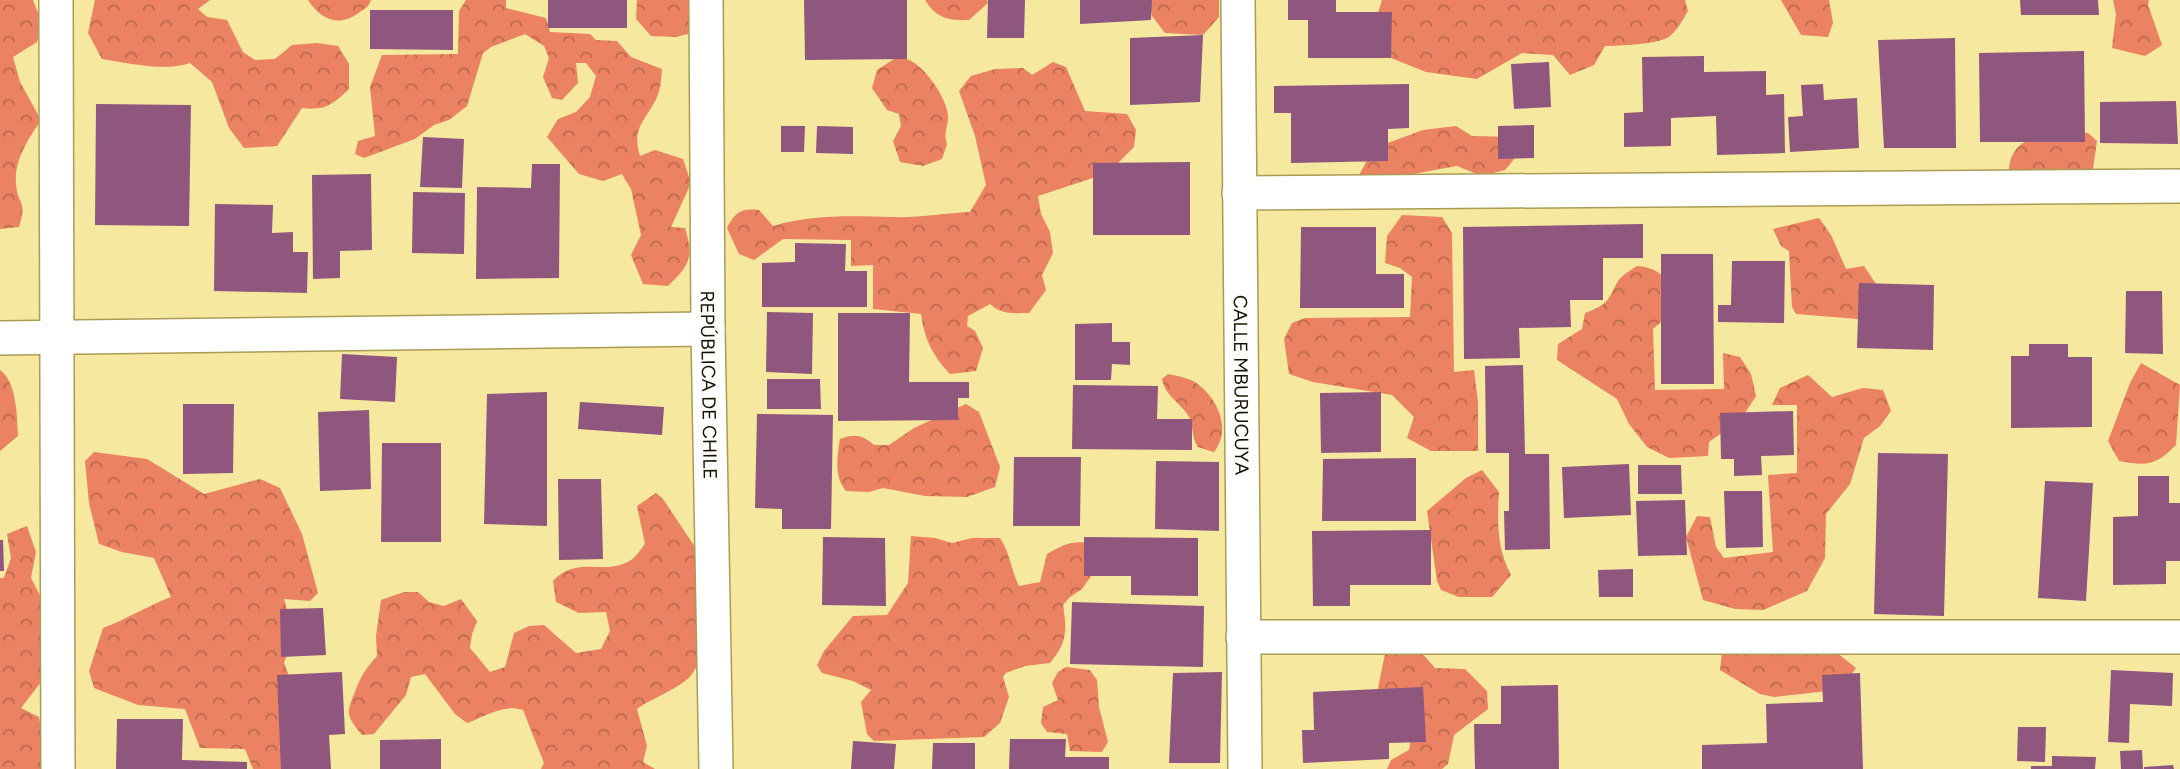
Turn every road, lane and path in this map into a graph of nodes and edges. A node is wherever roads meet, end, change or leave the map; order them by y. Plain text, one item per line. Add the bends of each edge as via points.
1 (56, 0) edge
2 (706, 0) edge
3 (1238, 0) edge
4 (2180, 186) edge
5 (1239, 193) junction
6 (708, 330) junction
7 (57, 337) junction
8 (0, 338) edge
9 (1243, 636) junction
10 (2180, 636) edge
11 (58, 769) edge
12 (716, 769) edge
13 (1245, 769) edge

1 - 7 street
2 - 6 street, REPÚBLICA DE CHILE
3 - 5 street, CALLE MBURUCUYA
4 - 5 street
5 - 9 street, CALLE MBURUCUYA
6 - 7 street
6 - 12 street, REPÚBLICA DE CHILE
7 - 8 street
7 - 11 street
9 - 10 street
9 - 13 street, CALLE MBURUCUYA

